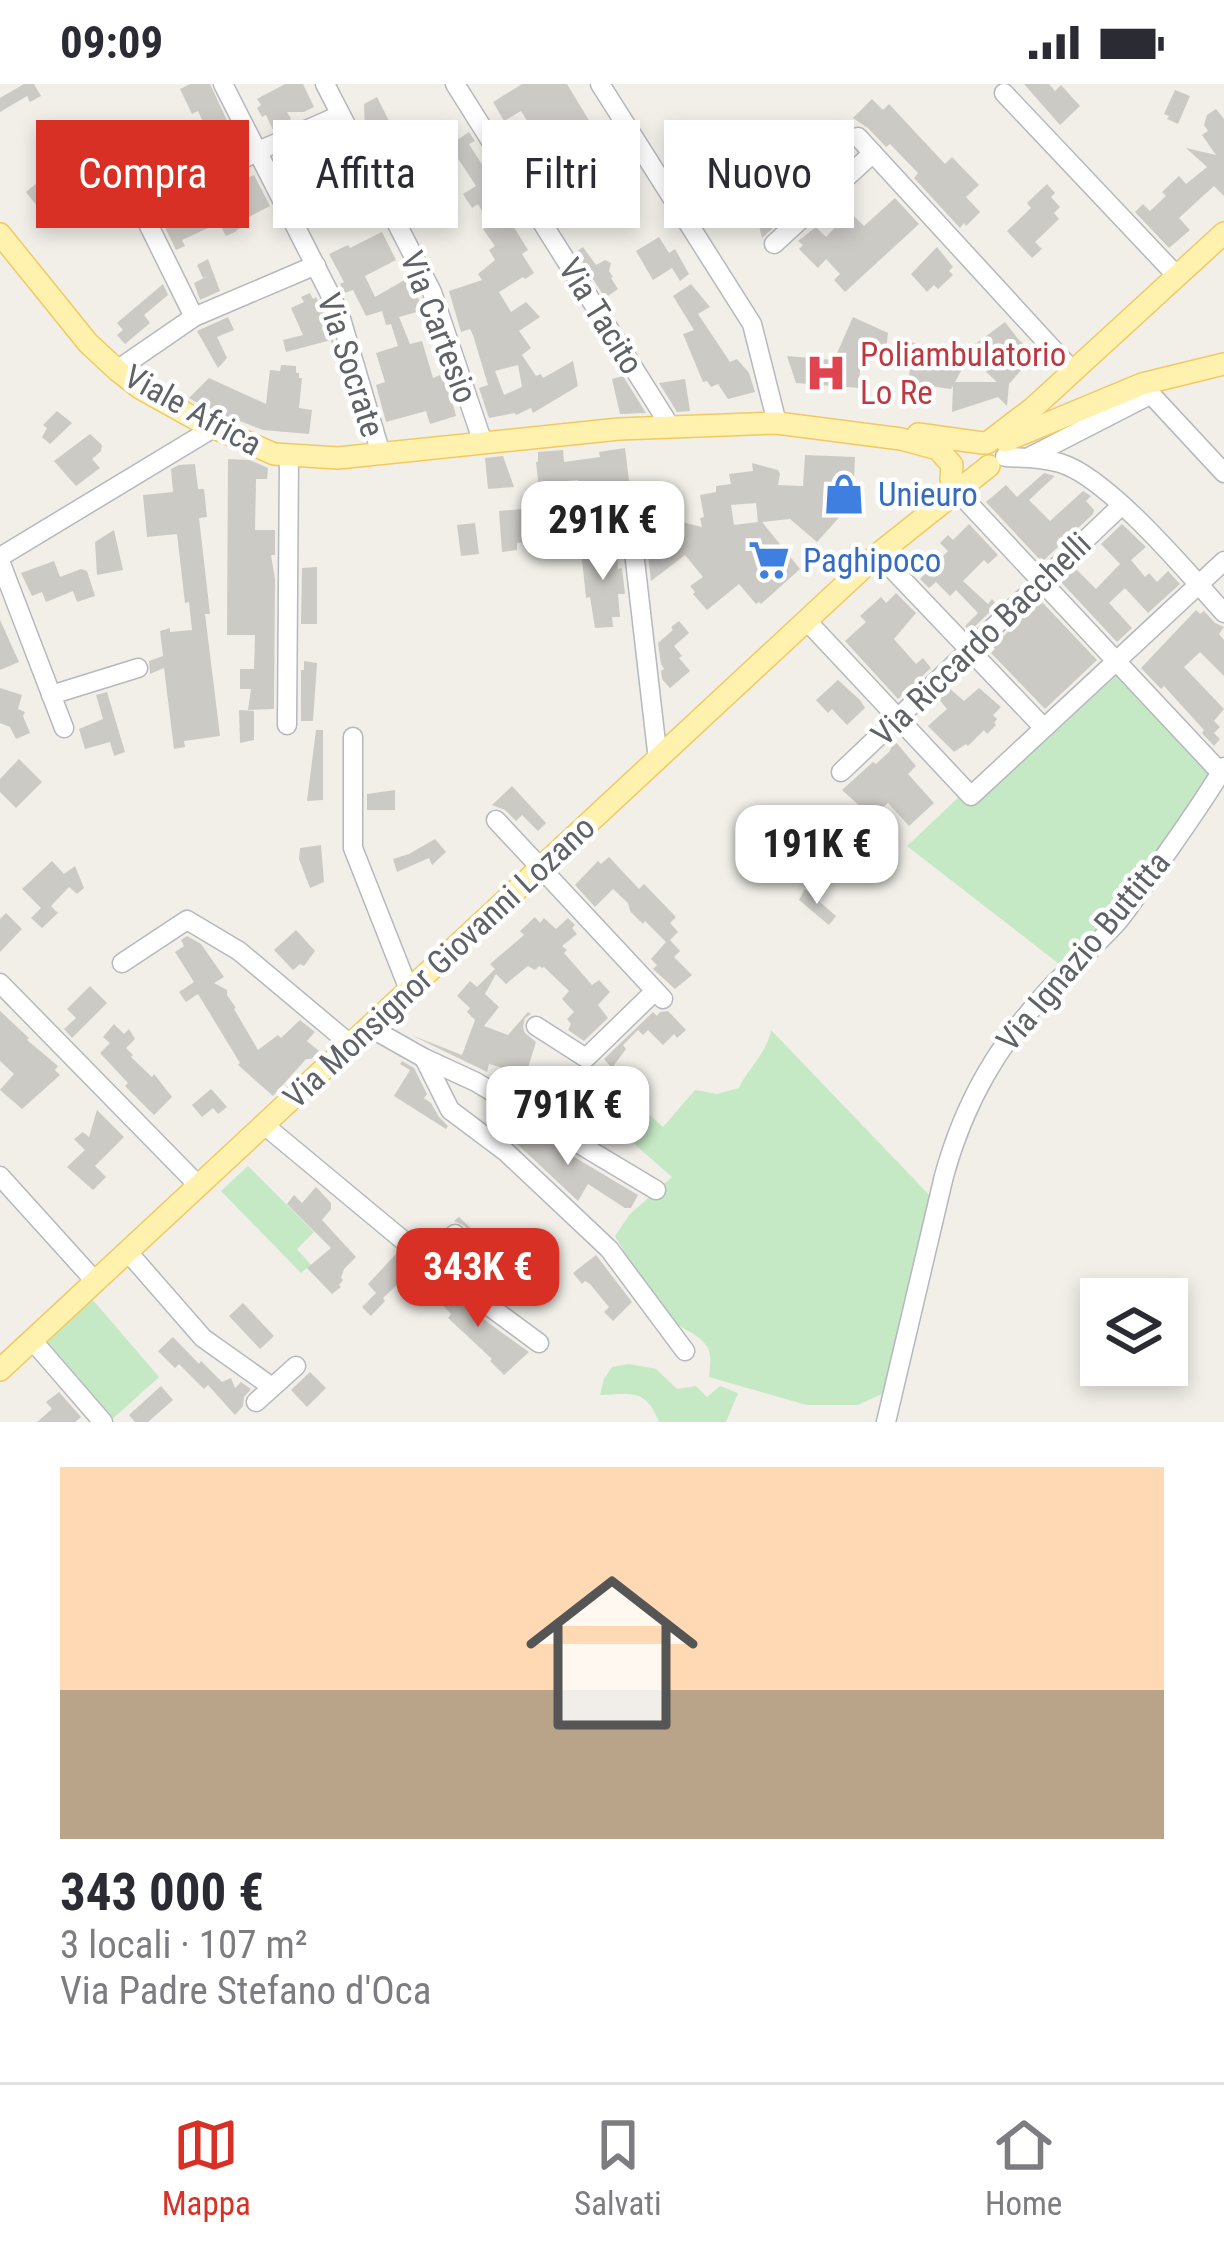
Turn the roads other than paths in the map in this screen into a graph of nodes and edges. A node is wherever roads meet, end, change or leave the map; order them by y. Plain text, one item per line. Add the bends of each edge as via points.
1 (224, 84) edge
2 (325, 84) edge
3 (455, 84) edge
4 (600, 84) edge
5 (1004, 93) dead end
6 (340, 115) junction
7 (858, 137) dead end
8 (256, 152) junction
9 (873, 153) junction
10 (249, 156) edge
11 (151, 228) edge
12 (1224, 232) edge
13 (2, 241) edge
14 (773, 244) dead end
15 (316, 265) junction
16 (1177, 276) junction
17 (194, 317) junction
18 (1224, 364) edge
19 (117, 370) junction
20 (1072, 371) junction
21 (1146, 389) junction
22 (777, 423) junction
23 (670, 426) junction
24 (215, 428) junction
25 (875, 434) junction
26 (901, 439) junction
27 (483, 443) junction
28 (381, 454) junction
29 (985, 455) junction
30 (289, 456) junction
31 (1031, 456) junction
32 (1224, 473) edge
33 (954, 484) junction
34 (1122, 505) junction
35 (634, 552) dead end
36 (878, 554) junction
37 (0, 559) edge
38 (1224, 561) edge
39 (1042, 580) junction
40 (1198, 584) junction
41 (1224, 613) edge
42 (806, 620) junction
43 (970, 649) junction
44 (1116, 661) junction
45 (138, 668) dead end
46 (51, 695) junction
47 (898, 717) junction
48 (287, 725) dead end
49 (64, 728) dead end
50 (1044, 728) junction
51 (353, 737) dead end
52 (658, 760) junction
53 (1222, 770) edge
54 (841, 772) dead end
55 (496, 820) dead end
56 (541, 868) junction
57 (122, 963) dead end
58 (0, 983) edge
59 (409, 990) junction
60 (536, 1026) dead end
61 (369, 1027) junction
62 (350, 1044) junction
63 (424, 1058) junction
64 (263, 1124) junction
65 (0, 1176) edge
66 (197, 1185) junction
67 (656, 1190) dead end
68 (455, 1234) dead end
69 (127, 1251) junction
70 (428, 1261) junction
71 (411, 1277) dead end
72 (94, 1280) junction
73 (32, 1340) junction
74 (539, 1343) dead end
75 (685, 1351) dead end
76 (296, 1366) dead end
77 (0, 1370) edge
78 (272, 1387) junction
79 (256, 1402) dead end
80 (103, 1422) edge
81 (886, 1422) edge

1 - 8 street, Via Socrate
2 - 6 street, Via Cartesio
3 - 23 street, Via Tacito
4 - 22 street via 752,324
5 - 16 street
6 - 8 street
6 - 27 street, Via Cartesio via 432,292
7 - 9 street
8 - 10 street
8 - 15 street, Via Socrate
9 - 14 street
9 - 20 street
11 - 17 street
12 - 16 main road
13 - 19 main road, Viale Africa
15 - 17 street
15 - 28 street, Via Socrate
16 - 20 main road
17 - 19 street
18 - 21 main road
19 - 24 main road, Viale Africa
20 - 29 main road
21 - 29 main road via 1070,413
21 - 31 street
21 - 32 street
22 - 23 main road, Viale Africa
22 - 25 main road, Viale Africa
23 - 27 main road, Viale Africa
24 - 30 main road, Viale Africa
24 - 37 street
25 - 26 main road
25 - 29 main road via 941,435
26 - 29 main road
26 - 33 main road via 944,453
27 - 28 main road, Viale Africa
28 - 30 main road, Viale Africa
29 - 31 street
29 - 33 main road, Via Monsignor Giovanni Lozano
30 - 48 street
31 - 34 street via 1065,464
33 - 36 main road, Via Monsignor Giovanni Lozano
33 - 39 street
34 - 39 street, Via Riccardo Bacchelli
34 - 40 street
35 - 52 street
36 - 42 main road, Via Monsignor Giovanni Lozano
36 - 43 street
37 - 46 street
38 - 40 street
39 - 43 street, Via Riccardo Bacchelli
39 - 44 street
40 - 41 street
40 - 44 street
42 - 47 street
42 - 52 main road, Via Monsignor Giovanni Lozano
43 - 47 street, Via Riccardo Bacchelli
43 - 50 street
44 - 50 street
44 - 53 street
45 - 46 street
46 - 49 street
47 - 50 street via 971,796
47 - 54 street, Via Riccardo Bacchelli
51 - 59 street via 353,848
52 - 56 main road, Via Monsignor Giovanni Lozano
53 - 81 street, Via Ignazio Buttitta via 1120,918 1036,1005 978,1084 955,1136
55 - 56 street
56 - 59 main road, Via Monsignor Giovanni Lozano
56 - 60 street via 659,995 586,1058
57 - 62 street via 188,920 239,951
58 - 66 street
59 - 61 main road, Via Monsignor Giovanni Lozano
61 - 62 main road, Via Monsignor Giovanni Lozano
61 - 63 street
62 - 64 main road, Via Monsignor Giovanni Lozano
63 - 67 street
63 - 75 street via 450,1110 609,1249
64 - 66 main road, Via Monsignor Giovanni Lozano
64 - 70 street
65 - 72 street
66 - 69 main road, Via Monsignor Giovanni Lozano
68 - 70 street
69 - 72 main road, Via Monsignor Giovanni Lozano
69 - 78 street via 202,1338
70 - 71 street
70 - 74 street
72 - 73 main road, Via Monsignor Giovanni Lozano
73 - 77 main road, Via Monsignor Giovanni Lozano
73 - 80 street
76 - 78 street
78 - 79 street

